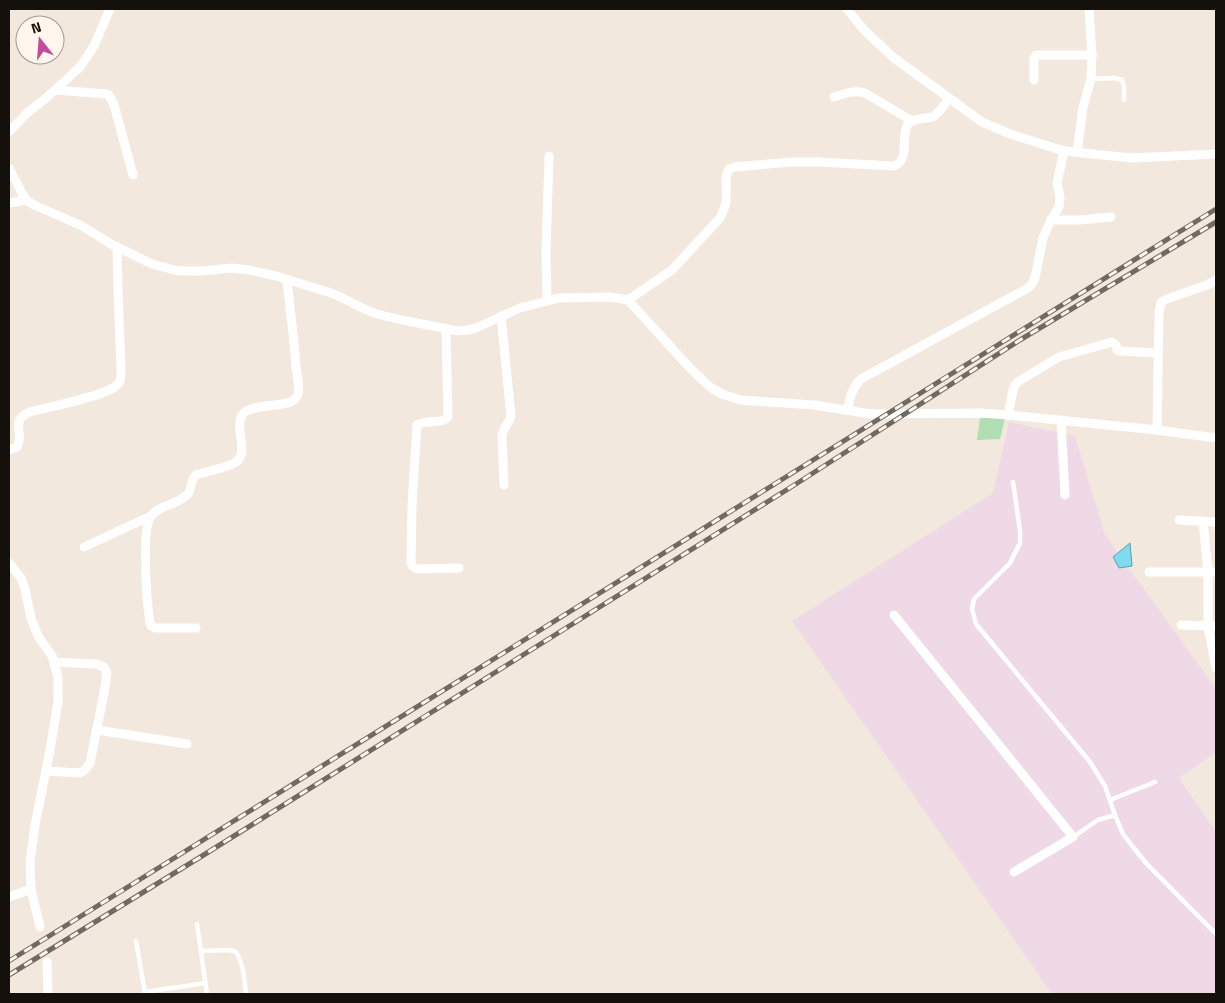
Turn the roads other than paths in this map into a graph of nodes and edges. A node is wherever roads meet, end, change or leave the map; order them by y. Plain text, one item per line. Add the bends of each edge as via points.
1 (110, 9) edge
2 (847, 9) edge
3 (1090, 9) edge
4 (1092, 55) junction
5 (1091, 79) junction
6 (1034, 80) dead end
7 (55, 90) junction
8 (834, 97) dead end
9 (949, 98) junction
10 (1124, 100) dead end
11 (912, 121) junction
12 (9, 132) edge
13 (1064, 150) junction
14 (1077, 152) junction
15 (1216, 154) edge
16 (548, 156) dead end
17 (9, 168) edge
18 (133, 175) dead end
19 (26, 200) junction
20 (9, 203) edge
21 (1111, 217) dead end
22 (1051, 220) junction
23 (117, 247) junction
24 (287, 280) junction
25 (1216, 280) edge
26 (628, 300) junction
27 (547, 301) junction
28 (501, 316) junction
29 (446, 328) junction
30 (1157, 353) junction
31 (848, 409) junction
32 (1008, 415) junction
33 (1061, 420) junction
34 (1157, 430) junction
35 (1216, 438) edge
36 (9, 450) edge
37 (1013, 482) dead end
38 (504, 485) dead end
39 (1065, 495) dead end
40 (151, 516) junction
41 (1179, 520) dead end
42 (1202, 522) junction
43 (1216, 522) edge
44 (84, 547) dead end
45 (9, 563) edge
46 (459, 568) dead end
47 (1149, 572) dead end
48 (1212, 572) edge
49 (894, 615) dead end
50 (1181, 625) dead end
51 (1212, 626) edge
52 (196, 628) dead end
53 (54, 662) junction
54 (1216, 668) edge
55 (97, 730) junction
56 (187, 744) dead end
57 (46, 771) junction
58 (1156, 782) dead end
59 (1110, 800) junction
60 (1115, 815) junction
61 (1073, 837) junction
62 (1014, 872) dead end
63 (32, 889) junction
64 (9, 897) edge
65 (197, 924) dead end
66 (40, 927) dead end
67 (1216, 934) edge
68 (136, 941) dead end
69 (201, 952) junction
70 (47, 962) dead end
71 (206, 983) junction
72 (145, 993) edge
73 (48, 994) edge
74 (207, 994) edge
75 (246, 994) edge

1 - 7 street via 88,57
2 - 9 street via 894,58
3 - 4 street
4 - 5 street
4 - 6 street via 1036,56
5 - 10 lane via 1122,80
5 - 14 street via 1083,107
7 - 12 street
7 - 18 street via 109,95
8 - 11 street via 848,92 865,93
9 - 11 street via 933,117
9 - 13 street via 982,122
11 - 26 street via 906,128 903,155 898,165 810,162 729,169 726,174 726,201 720,218 672,270
13 - 14 street
13 - 22 street via 1057,183 1060,202
14 - 15 street via 1131,158
16 - 27 street
17 - 19 street
19 - 20 street
19 - 23 street via 82,226
21 - 22 street
22 - 31 street via 1043,238 1035,278 1028,288 861,379 852,390
23 - 24 street via 152,264 178,271 232,268
23 - 36 street via 120,381 101,394 22,415 19,421 20,443
24 - 29 street via 340,296 376,314
24 - 40 street via 298,396 287,403 245,412 240,424 242,452 237,461 196,475 191,481 189,494
25 - 30 street via 1161,302
26 - 27 street via 610,297
26 - 31 street via 690,368 722,394 740,400
27 - 28 street
28 - 29 street via 467,330
28 - 38 street via 511,416 502,436
29 - 46 street via 448,417 447,420 417,425 411,563 418,569
30 - 32 street via 1120,352 1112,342 1059,357 1015,385
30 - 34 street
31 - 32 street via 871,414
32 - 33 street
33 - 34 street
33 - 39 street
34 - 35 street
37 - 59 lane via 1020,542 1010,563 974,599 972,609 976,624 1090,762
40 - 44 street
40 - 52 street via 146,547 146,590 151,626
41 - 42 street
42 - 43 street
42 - 48 street
45 - 53 street via 21,578 38,636
47 - 48 street
48 - 51 street
49 - 61 street
50 - 51 street
51 - 54 street
53 - 55 street via 96,664 104,668 107,673
53 - 57 street via 58,702
55 - 56 street
55 - 57 street via 90,763 85,770 79,773
57 - 63 street via 34,825 30,862
58 - 59 lane
59 - 60 lane
60 - 61 lane via 1098,820
60 - 67 lane via 1123,834 1146,863
61 - 62 street
63 - 64 street
63 - 66 street
65 - 69 lane
68 - 72 lane
69 - 71 lane
69 - 75 lane via 236,952 241,959
70 - 73 street
71 - 72 lane
71 - 74 lane

